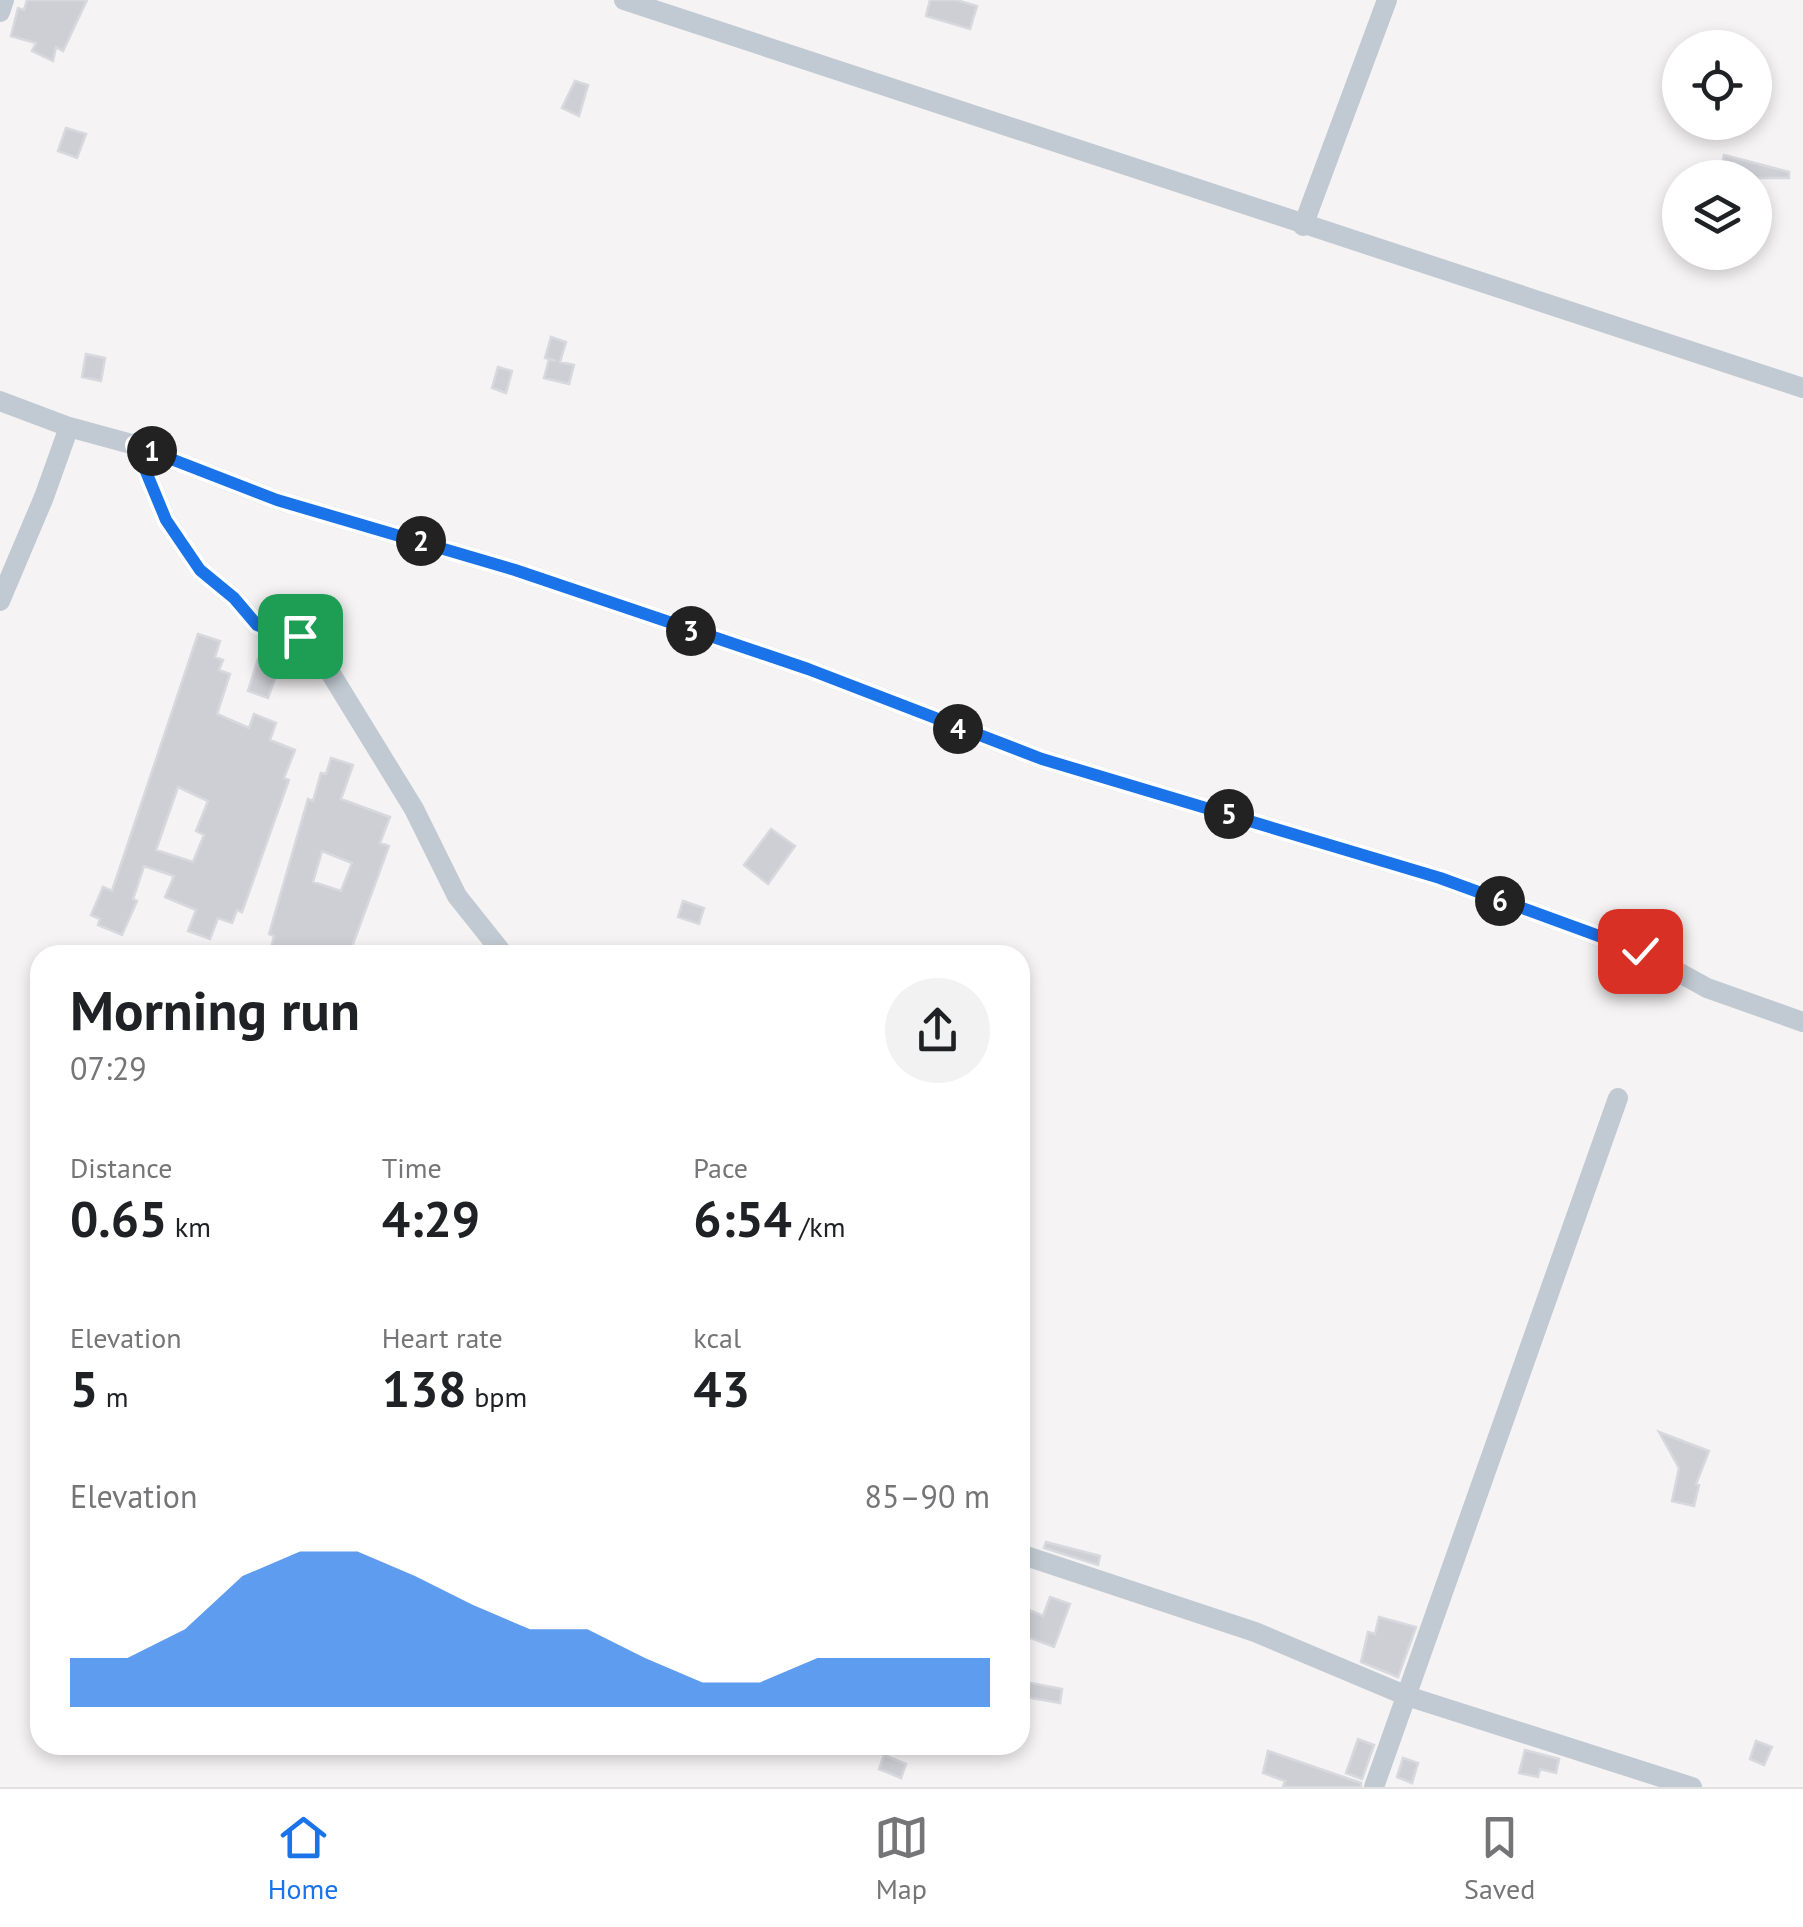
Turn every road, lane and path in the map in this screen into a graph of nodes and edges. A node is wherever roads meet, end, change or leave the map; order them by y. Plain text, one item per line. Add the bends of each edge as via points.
1 (4, 0) edge
2 (624, 0) edge
3 (1387, 0) edge
4 (0, 12) edge
5 (1303, 226) junction
6 (1803, 388) edge
7 (0, 401) edge
8 (69, 428) junction
9 (135, 445) junction
10 (0, 601) edge
11 (496, 945) edge
12 (1803, 1022) edge
13 (1618, 1098) dead end
14 (1030, 1557) edge
15 (1407, 1696) junction
16 (1374, 1787) edge
17 (1692, 1787) edge

1 - 4 street
2 - 5 street
3 - 5 street
5 - 6 street
7 - 8 street
8 - 9 street
8 - 10 street
9 - 11 street via 166,520 200,570 257,625 296,634 328,669 414,809 457,896
9 - 12 street via 277,500 515,570 808,669 1042,759 1440,878 1640,951 1707,988
13 - 15 street
14 - 15 street via 1254,1632
15 - 16 street
15 - 17 street

